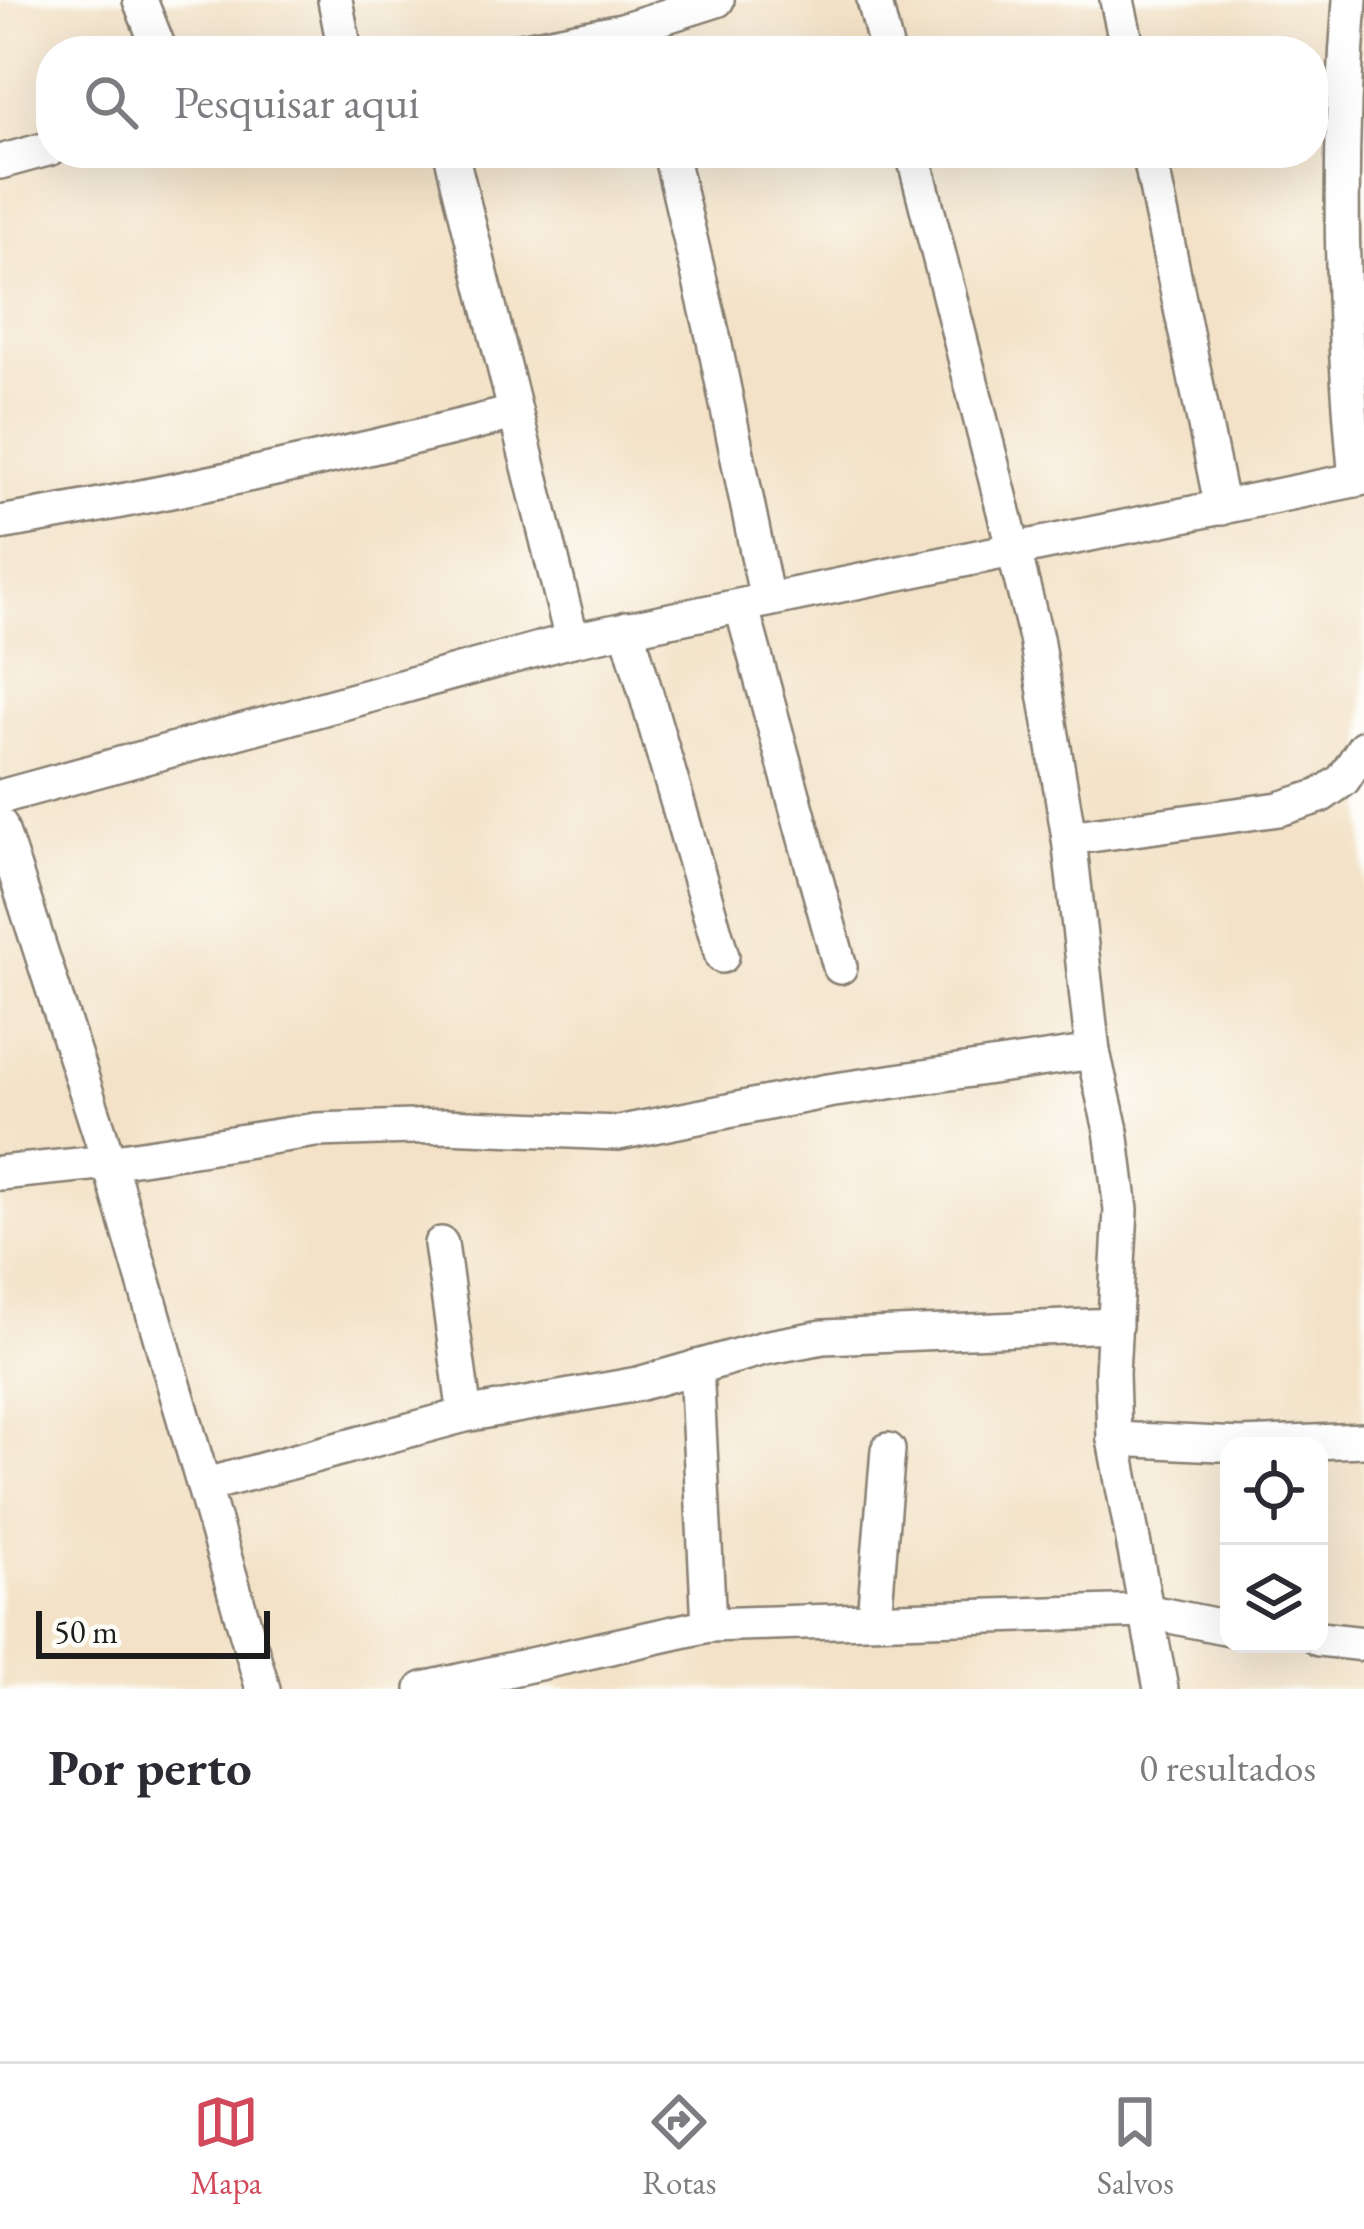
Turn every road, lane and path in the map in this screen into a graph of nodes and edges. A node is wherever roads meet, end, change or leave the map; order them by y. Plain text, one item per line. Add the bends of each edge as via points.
1 (140, 0) edge
2 (335, 0) edge
3 (717, 0) edge
4 (874, 0) edge
5 (1117, 0) edge
6 (1350, 0) edge
7 (621, 27) edge
8 (154, 36) edge
9 (342, 36) edge
10 (582, 36) edge
11 (883, 36) edge
12 (1125, 36) edge
13 (1354, 67) edge
14 (36, 152) edge
15 (0, 162) edge
16 (455, 168) edge
17 (674, 168) edge
18 (917, 168) edge
19 (1152, 168) edge
20 (514, 412) junction
21 (1360, 479) edge
22 (1222, 508) junction
23 (0, 523) edge
24 (1013, 550) junction
25 (755, 604) junction
26 (627, 628) junction
27 (572, 640) junction
28 (1364, 747) edge
29 (0, 797) edge
30 (0, 825) edge
31 (1069, 838) junction
32 (722, 956) dead end
33 (840, 967) dead end
34 (1093, 1052) junction
35 (109, 1162) junction
36 (0, 1173) edge
37 (441, 1244) dead end
38 (1115, 1325) junction
39 (696, 1367) junction
40 (465, 1415) junction
41 (1114, 1439) junction
42 (1364, 1440) edge
43 (888, 1450) dead end
44 (206, 1485) junction
45 (1145, 1611) junction
46 (874, 1618) junction
47 (710, 1625) junction
48 (1220, 1626) edge
49 (1328, 1640) edge
50 (1364, 1644) edge
51 (500, 1680) edge
52 (263, 1689) edge
53 (423, 1689) edge
54 (1161, 1689) edge

1 - 8 street
2 - 9 street
3 - 7 street
4 - 11 street
5 - 12 street
6 - 13 street
7 - 10 street
13 - 21 street via 1339,152
14 - 15 street
16 - 20 street
17 - 25 street via 713,336
18 - 24 street
19 - 22 street
20 - 23 street via 258,474
20 - 27 street
21 - 22 street
22 - 24 street
24 - 25 street
24 - 31 street
25 - 26 street
25 - 33 street
26 - 27 street
26 - 32 street
27 - 29 street
28 - 31 street via 1343,780 1279,809
30 - 35 street
31 - 34 street
34 - 35 street via 828,1091 618,1133 316,1130
34 - 38 street via 1121,1210
35 - 36 street
35 - 44 street
37 - 40 street
38 - 39 street via 823,1337
38 - 41 street
39 - 40 street
39 - 47 street
40 - 44 street
41 - 42 street
41 - 45 street
43 - 46 street
44 - 52 street
45 - 46 street
45 - 48 street
45 - 54 street
46 - 47 street
47 - 51 street
49 - 50 street
51 - 53 street

